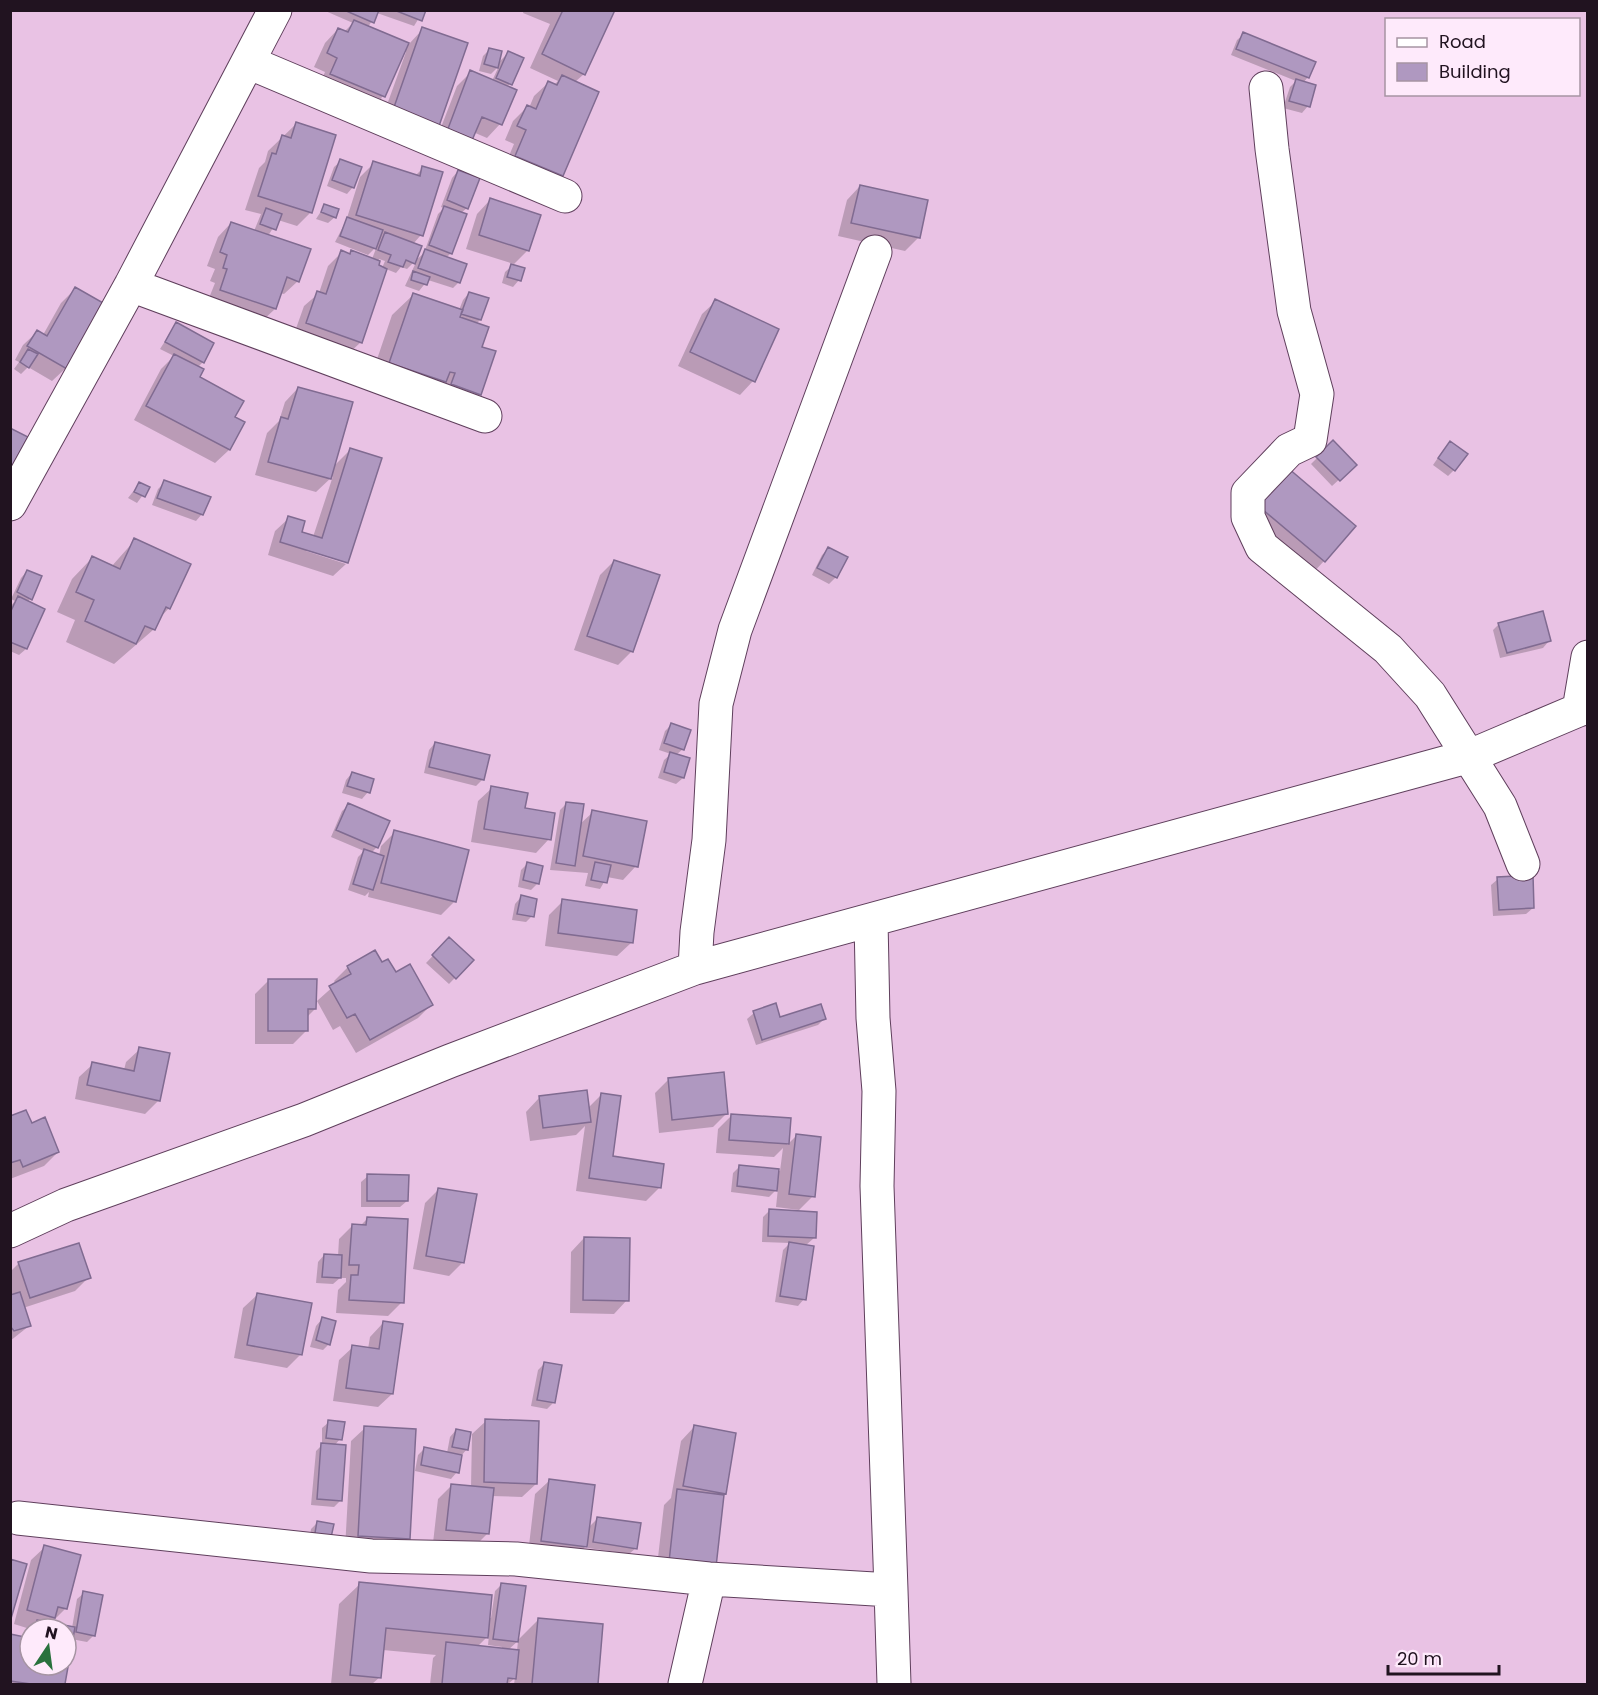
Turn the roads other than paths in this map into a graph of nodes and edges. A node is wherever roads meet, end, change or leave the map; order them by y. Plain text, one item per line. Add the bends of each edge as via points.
1 (275, 10) edge
2 (248, 62) junction
3 (1266, 88) dead end
4 (565, 196) dead end
5 (875, 252) dead end
6 (131, 285) junction
7 (485, 416) dead end
8 (10, 504) edge
9 (1587, 657) edge
10 (1583, 708) edge
11 (1470, 756) junction
12 (1523, 864) dead end
13 (871, 920) junction
14 (695, 969) junction
15 (10, 1231) edge
16 (18, 1518) dead end
17 (709, 1579) junction
18 (891, 1590) junction
19 (685, 1684) edge
20 (894, 1684) edge

1 - 2 street
2 - 4 street
2 - 6 street
3 - 11 street via 1294,311 1317,394 1310,440 1289,450 1248,493 1248,517 1262,547 1395,657 1430,695
5 - 14 street via 739,619 716,704 709,840
6 - 7 street
6 - 8 street
9 - 10 street
10 - 11 street
11 - 12 street via 1500,807
11 - 13 street
13 - 14 street
13 - 18 street
14 - 15 street via 303,1120 66,1205
16 - 17 street via 371,1556 516,1559
17 - 18 street
17 - 19 street
18 - 20 street

